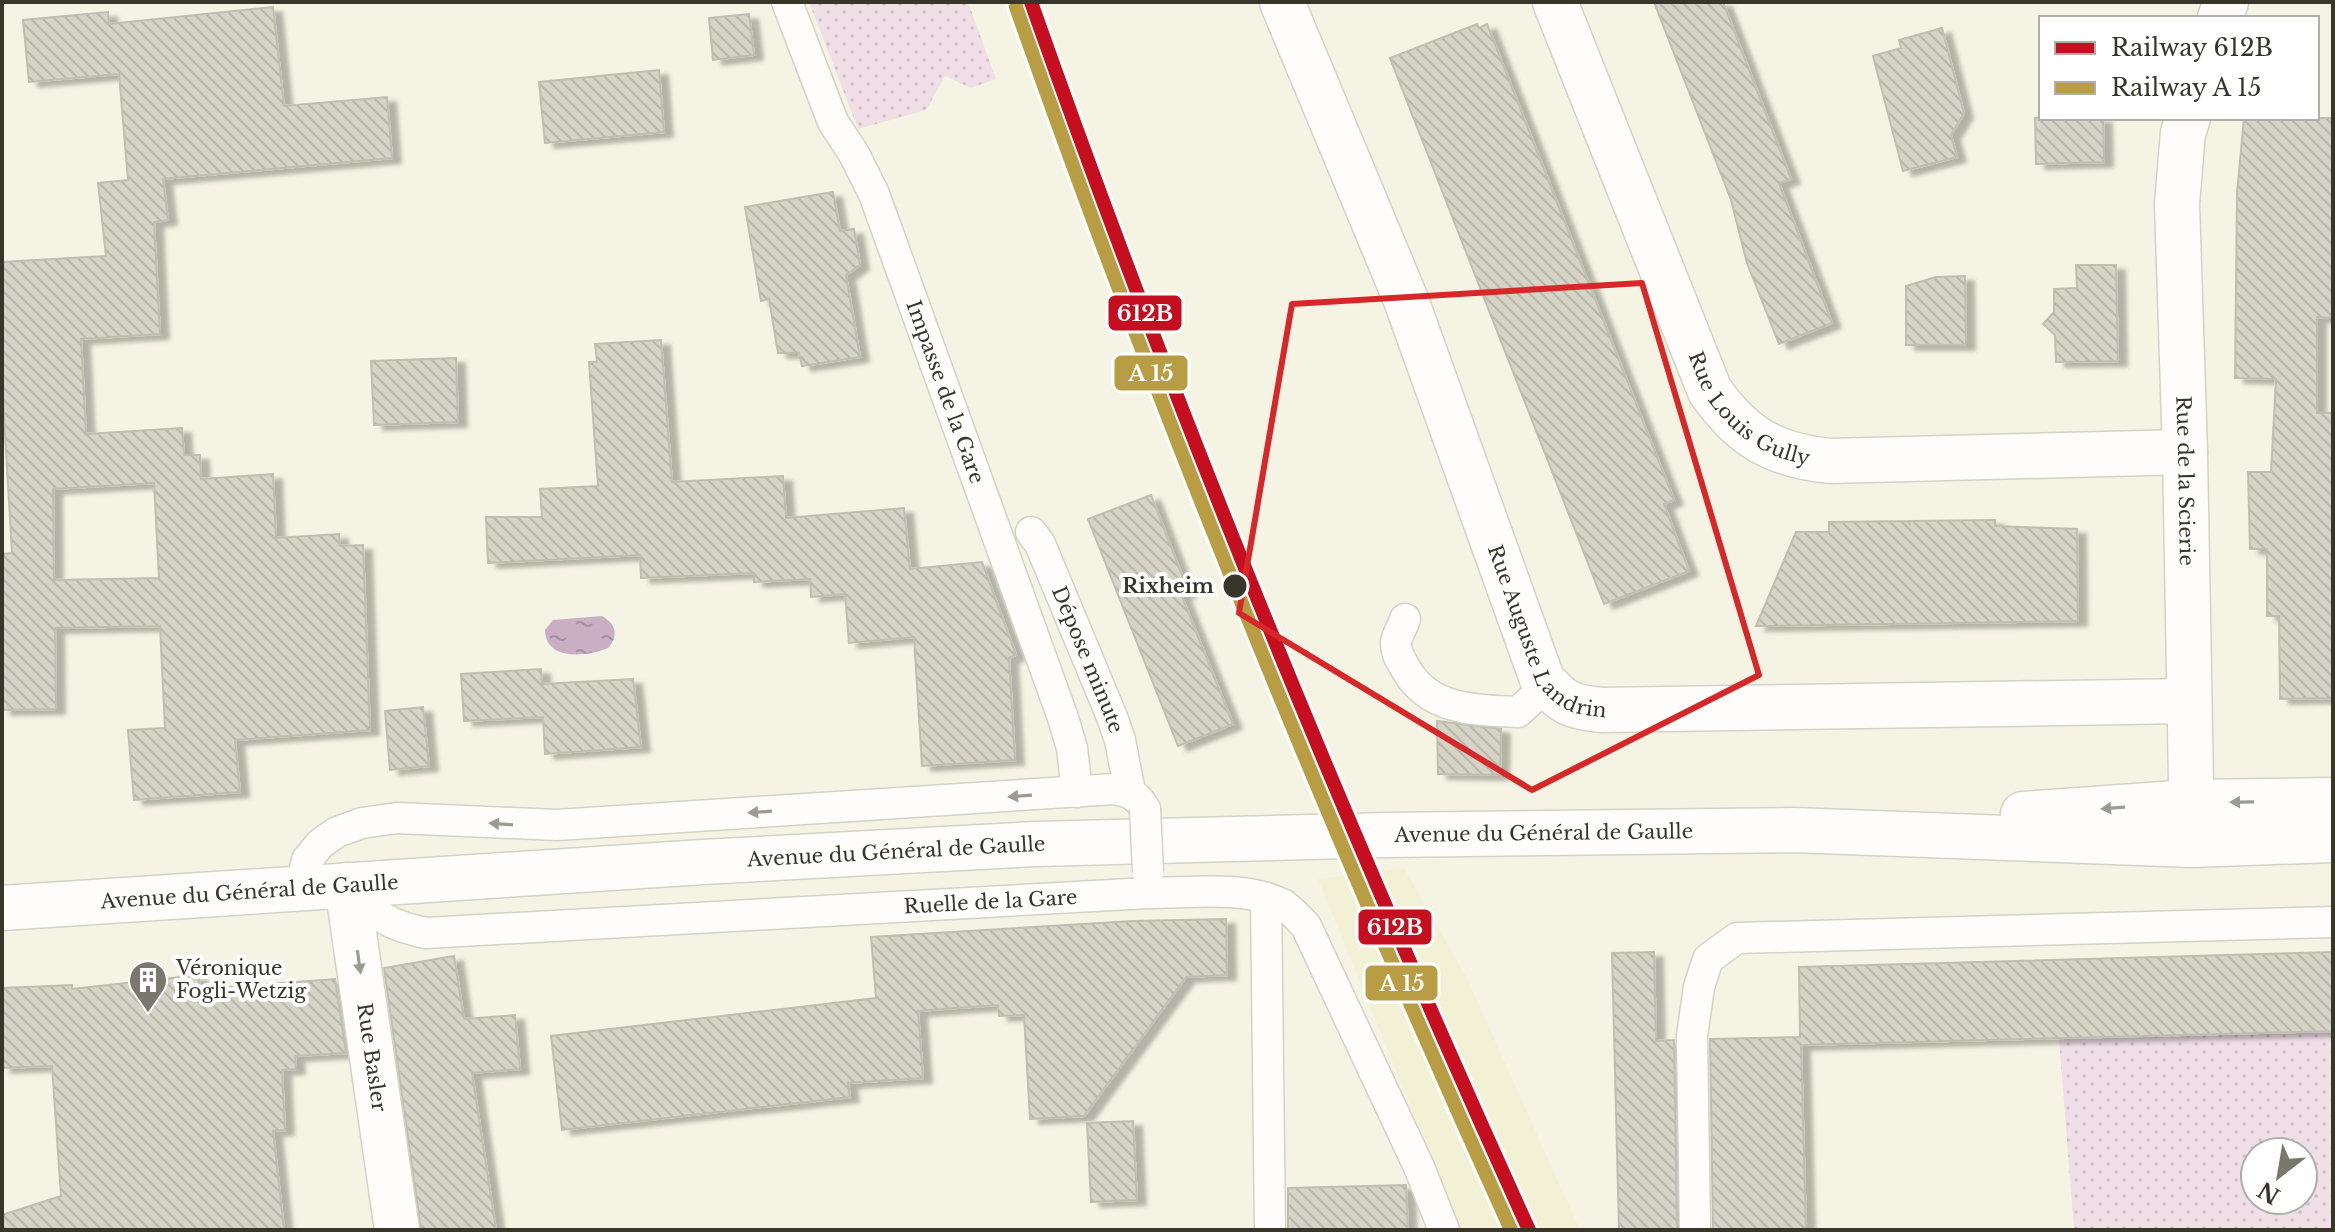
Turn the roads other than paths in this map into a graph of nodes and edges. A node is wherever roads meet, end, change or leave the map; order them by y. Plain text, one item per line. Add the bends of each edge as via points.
1 (787, 2) edge
2 (1282, 2) edge
3 (1555, 2) edge
4 (2187, 120) edge
5 (2185, 452) junction
6 (1031, 532) dead end
7 (1405, 619) dead end
8 (1530, 701) dead end
9 (2189, 701) junction
10 (1077, 792) junction
11 (2333, 800) edge
12 (1137, 801) junction
13 (2191, 824) junction
14 (2333, 840) edge
15 (1148, 882) junction
16 (347, 885) junction
17 (300, 888) junction
18 (1266, 898) junction
19 (2, 908) edge
20 (2333, 922) edge
21 (397, 1230) edge
22 (1270, 1230) edge
23 (1444, 1230) edge
24 (1695, 1230) edge

1 - 10 lane, Impasse de la Gare via 833,122 879,208 1062,715
2 - 9 street, Rue Auguste Landrin via 1406,300 1542,679 1558,699 1601,710
3 - 5 street, Rue Louis Gully via 1710,391 1729,418 1754,437 1800,458 1830,461
4 - 5 street, Rue de la Scierie via 2177,203
5 - 9 street, Rue de la Scierie
6 - 12 lane, Dépose minute via 1112,717
7 - 8 lane via 1396,642 1398,656 1415,684 1448,705 1465,709 1518,712
9 - 13 street, Rue de la Scierie
10 - 12 lane via 1114,789
10 -> 17 lane via 557,825 397,818 362,823 320,844 307,860
11 -> 13 street, Avenue du Général de Gaulle
12 - 15 lane, Dépose minute, bridge
13 - 14 street, Avenue du Général de Gaulle
13 - 16 street, Avenue du Général de Gaulle via 1036,844
15 - 16 lane, Ruelle de la Gare via 426,933 377,916
15 - 18 lane, Ruelle de la Gare
16 - 17 street, Avenue du Général de Gaulle
16 -> 21 street, Rue Basler
17 - 19 street, Avenue du Général de Gaulle
18 - 22 lane
18 - 23 lane, Ruelle de la Gare via 1286,906 1306,926
20 - 24 lane via 1737,938 1708,959 1699,987 1692,1036

